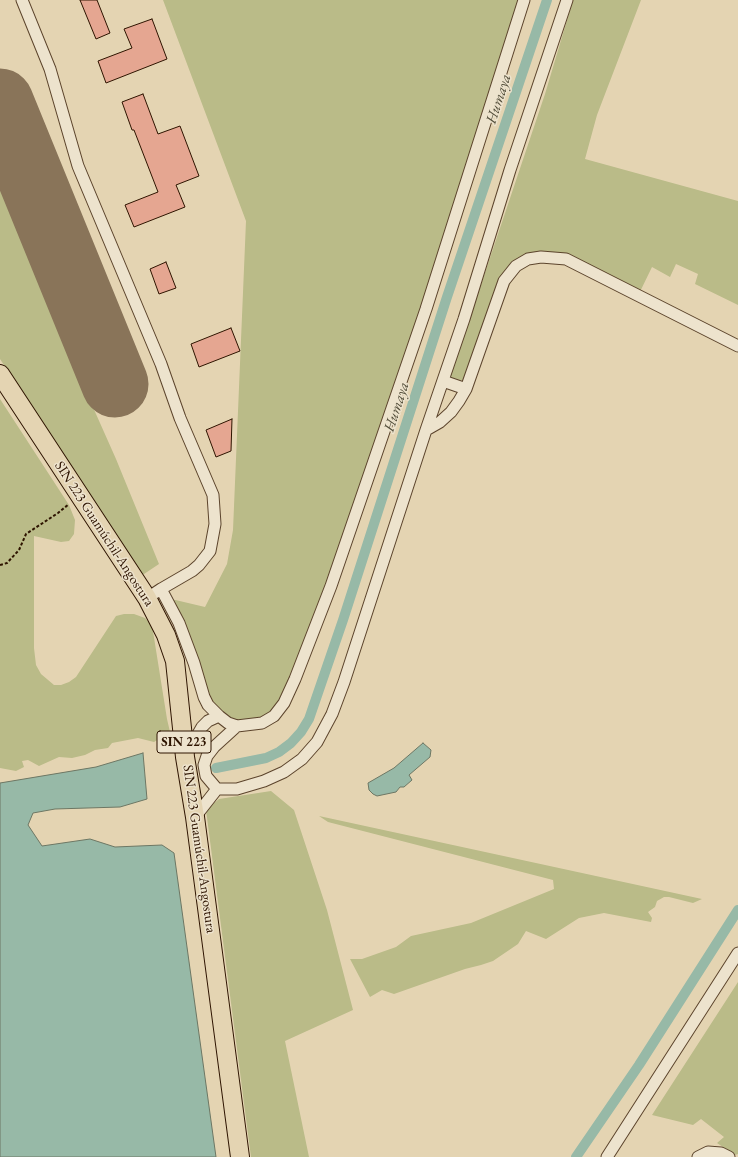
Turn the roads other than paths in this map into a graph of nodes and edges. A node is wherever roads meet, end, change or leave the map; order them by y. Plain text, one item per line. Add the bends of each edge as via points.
1 (22, 0) edge
2 (524, 0) edge
3 (567, 0) edge
4 (738, 346) edge
5 (0, 374) edge
6 (443, 381) junction
7 (466, 389) junction
8 (426, 430) junction
9 (154, 594) junction
10 (219, 716) junction
11 (237, 726) junction
12 (185, 757) junction
13 (217, 789) junction
14 (195, 817) junction
15 (738, 953) edge
16 (240, 1157) edge
17 (607, 1157) edge
18 (698, 1157) edge
19 (729, 1157) edge

1 - 9 street via 50,69 78,166 213,495 215,524 210,551 192,571
2 - 11 street via 426,309 331,586 296,679 280,711 274,716 262,723
3 - 6 street
4 - 7 street via 566,259 528,259 516,266 504,280
5 - 9 main road, SIN 223 Guamúchil-Angostura / SIN 223 via 79,496
6 - 7 street
6 - 8 street
7 - 8 street via 451,412 434,427
8 - 13 street via 344,682 332,714 317,742 302,759 284,772 236,789
9 - 10 street via 179,623 204,697
9 - 12 main road, SIN 223 Guamúchil-Angostura / SIN 223 via 175,661
10 - 11 street
10 - 12 street via 202,727
11 - 13 street via 214,747 204,765 206,776
12 - 14 main road, SIN 223 Guamúchil-Angostura / SIN 223
13 - 14 street
14 - 16 main road, SIN 223 Guamúchil-Angostura / SIN 223
15 - 17 street
18 - 19 street via 708,1152 721,1153

